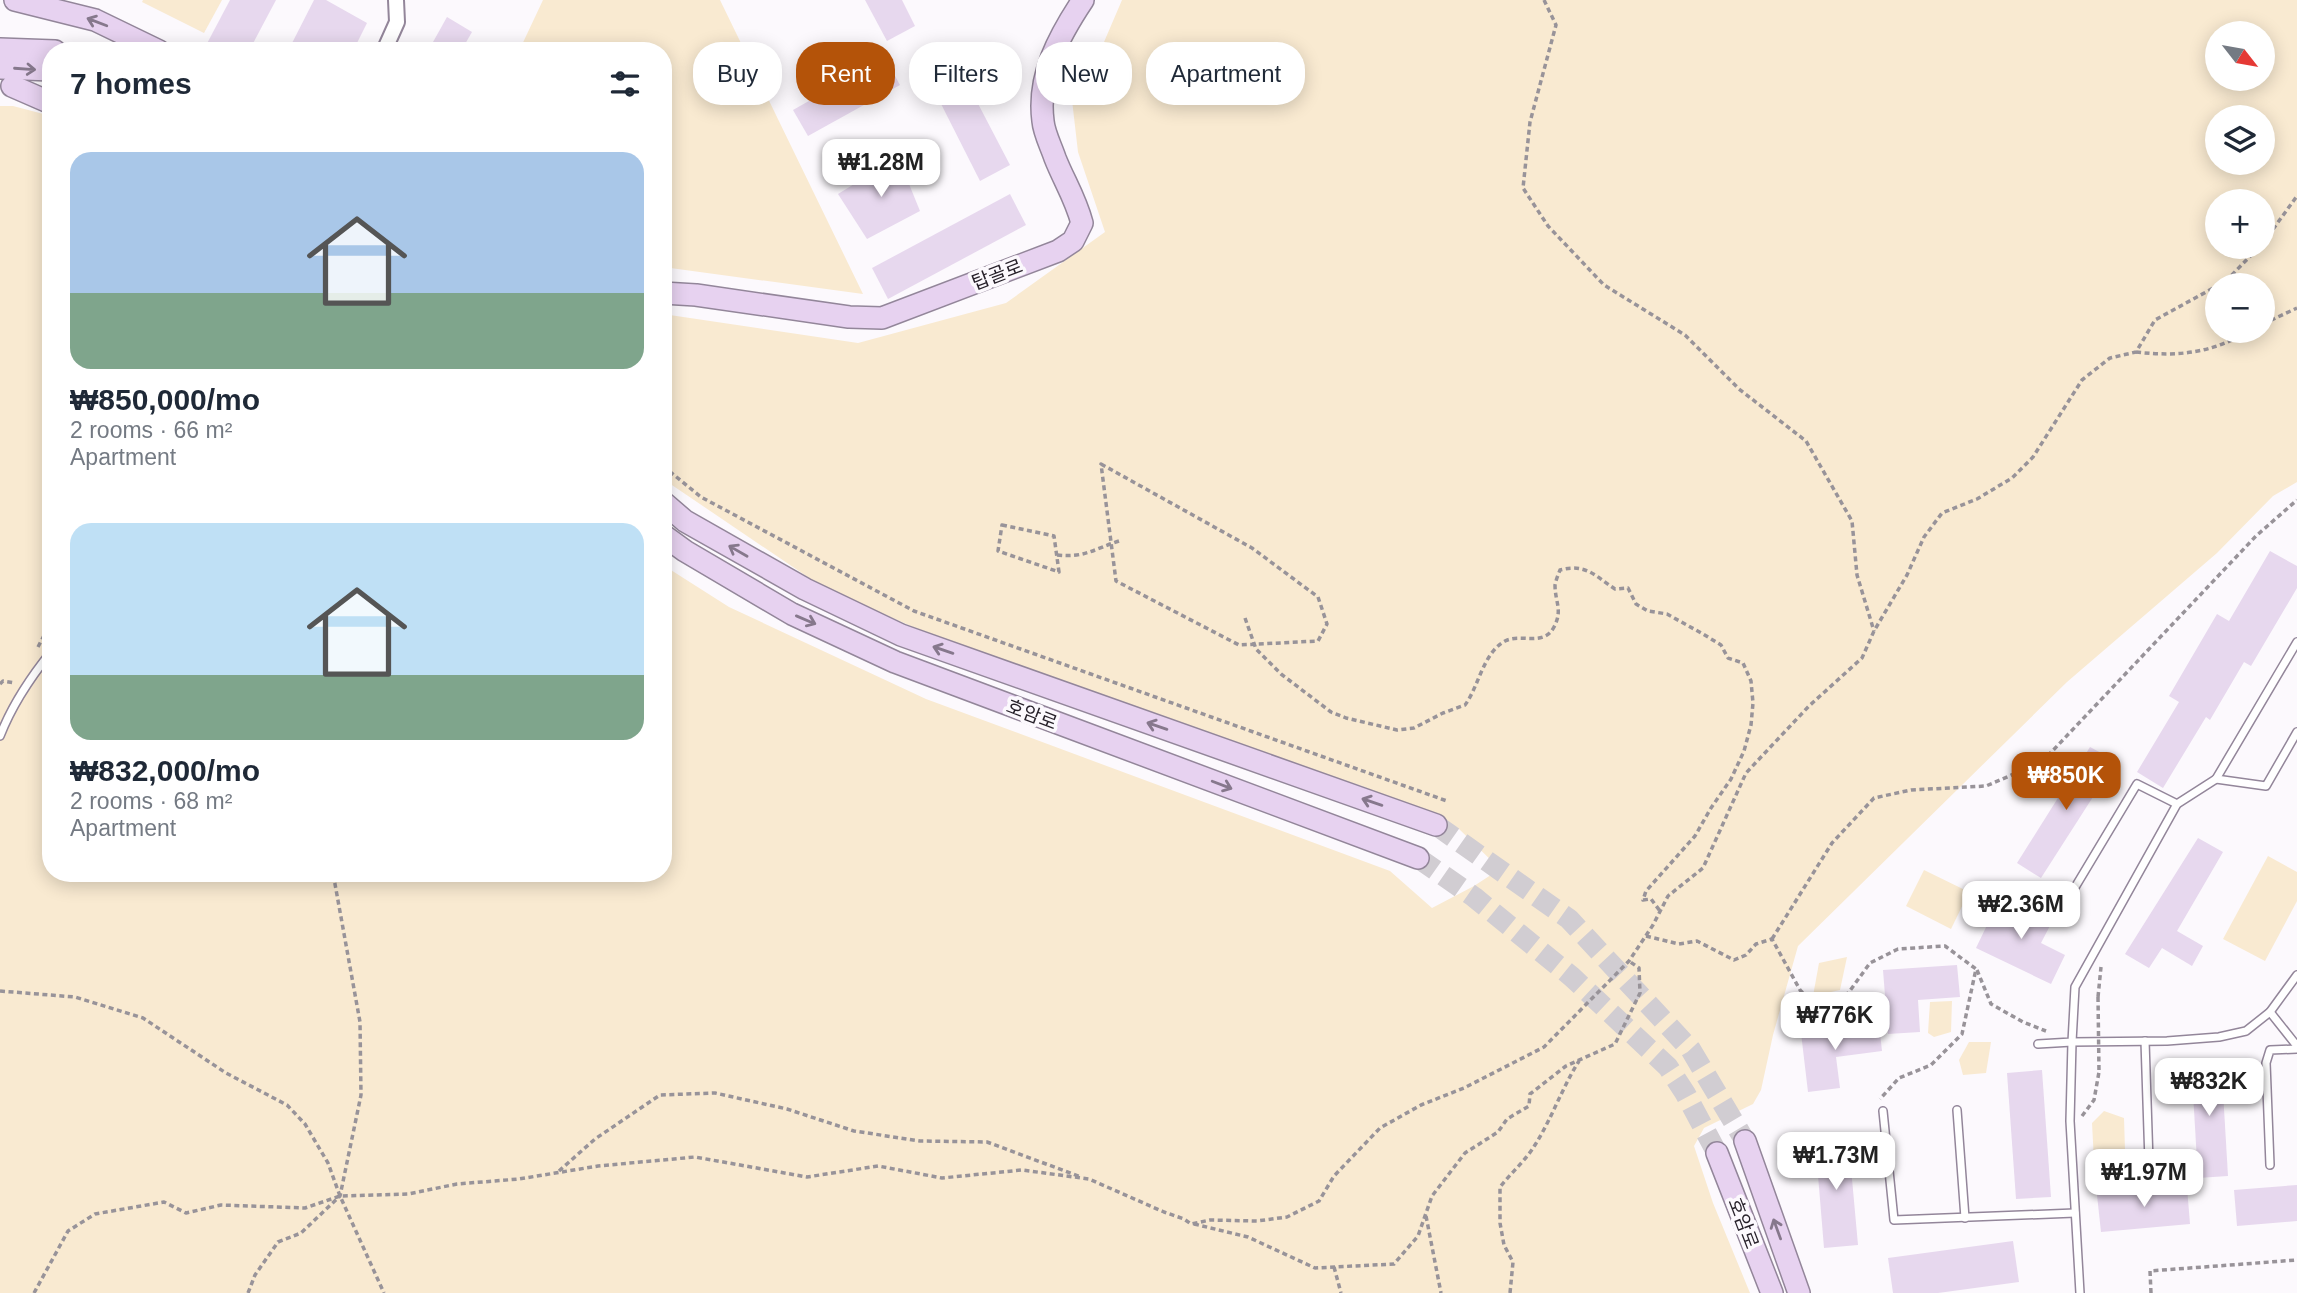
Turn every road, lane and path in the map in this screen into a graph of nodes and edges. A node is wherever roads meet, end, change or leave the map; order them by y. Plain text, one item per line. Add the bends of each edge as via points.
1 (15, 0) edge
2 (396, 0) edge
3 (1083, 0) edge
4 (1544, 0) edge
5 (140, 42) edge
6 (388, 42) edge
7 (0, 49) edge
8 (42, 51) edge
9 (0, 68) edge
10 (42, 70) edge
11 (12, 86) dead end
12 (42, 99) edge
13 (2297, 196) edge
14 (2275, 226) edge
15 (2247, 259) edge
16 (2234, 273) edge
17 (2205, 293) edge
18 (672, 295) edge
19 (2297, 308) edge
20 (2275, 318) edge
21 (2222, 343) edge
22 (2136, 352) junction
23 (672, 473) edge
24 (2297, 500) edge
25 (672, 510) edge
26 (1119, 541) dead end
27 (672, 542) edge
28 (1057, 555) junction
29 (1245, 618) dead end
30 (1874, 631) junction
31 (2297, 642) edge
32 (1253, 645) junction
33 (42, 663) edge
34 (2297, 732) edge
35 (0, 736) edge
36 (2216, 779) junction
37 (1447, 802) dead end
38 (2177, 804) junction
39 (1436, 825) tunnel mouth
40 (1418, 858) tunnel mouth
41 (334, 882) edge
42 (2062, 909) dead end
43 (1660, 911) junction
44 (1646, 936) junction
45 (1772, 939) junction
46 (1629, 961) junction
47 (1976, 968) junction
48 (2297, 975) edge
49 (0, 991) edge
50 (2098, 997) dead end
51 (2270, 1012) junction
52 (2146, 1041) junction
53 (2072, 1042) junction
54 (2038, 1044) dead end
55 (2297, 1048) edge
56 (1580, 1060) junction
57 (1957, 1110) dead end
58 (1884, 1111) joint
59 (2071, 1140) junction
60 (1745, 1141) tunnel mouth
61 (1717, 1153) tunnel mouth
62 (2149, 1162) dead end
63 (2270, 1165) dead end
64 (557, 1173) junction
65 (1089, 1180) junction
66 (341, 1196) junction
67 (1426, 1213) junction
68 (2076, 1213) junction
69 (1965, 1218) junction
70 (1191, 1224) junction
71 (2297, 1260) edge
72 (1334, 1267) junction
73 (34, 1293) edge
74 (248, 1293) edge
75 (384, 1293) edge
76 (1341, 1293) edge
77 (1441, 1293) edge
78 (1510, 1293) edge
79 (1772, 1293) edge
80 (1800, 1293) edge
81 (2080, 1293) edge
82 (2151, 1293) edge

5 -> 1 main road via 95,20
2 - 6 street via 397,22
3 - 18 main road, 탑골로 via 1048,62 1042,90 1043,123 1082,223 1073,240 1058,251 882,318
4 - 30 path via 1556,25 1530,122 1523,188 1548,226 1604,285 1685,335 1739,389 1806,441 1852,521 1857,575
7 - 8 main road
9 -> 10 main road
11 - 12 main road
13 - 14 path
15 - 16 path
17 - 22 path via 2155,320
19 - 20 path
21 - 22 path via 2198,352
22 - 30 path via 2110,358 2082,380 2033,457 2012,478 1978,499 1942,513 1924,537 1908,575
23 - 37 path via 701,496 914,611
24 - 45 path via 2256,536 2042,762 1986,786 1911,790 1874,799 1832,843
39 -> 25 main road via 901,635 805,589
26 - 28 path via 1089,554
27 -> 40 main road, 호암로 via 792,614 895,662
28 - 28 path via 1059,572 998,551 1002,525 1054,536
29 - 32 path
30 - 43 path via 1862,658 1746,773 1703,869 1668,896
31 - 36 lane
32 - 32 path via 1318,641 1327,624 1318,597 1252,548 1101,464 1116,581 1239,645
32 - 43 path via 1280,674 1331,712 1397,730 1414,728 1465,705 1503,642 1550,634 1559,614 1555,583 1560,570 1589,570 1615,589 1628,588 1636,604 1648,611 1667,614 1712,639 1728,659 1744,663 1751,681 1751,725 1731,779 1695,836 1646,891 1643,900 1651,899
33 - 35 lane
34 - 36 lane via 2266,786
36 - 38 lane
38 - 42 lane via 2137,784
38 - 53 lane via 2075,987
41 - 66 path via 360,1022 361,1095
43 - 44 path
44 - 45 path via 1679,944 1697,941 1734,960
44 - 46 path
45 - 47 path via 1800,990 1820,1011 1840,1002 1870,963 1898,949 1945,946
46 - 56 path via 1639,968 1640,993 1615,1044
46 - 70 path via 1544,1046 1380,1128 1334,1176 1319,1201 1287,1217
47 - 53 path via 1991,1004
47 - 58 path via 1962,1034 1931,1065 1899,1078 1880,1098
48 - 51 lane
49 - 66 path via 75,997 144,1018 226,1073 286,1105 322,1153
50 - 59 path, bridge via 2099,1072 2094,1100
51 - 52 lane via 2246,1031
51 - 55 lane
52 - 53 lane
52 - 62 lane
53 - 54 lane
53 - 59 lane
55 - 63 lane via 2270,1050 2266,1063
56 - 67 path via 1530,1094 1529,1105 1465,1153 1432,1196
56 - 78 path via 1534,1148 1500,1187 1500,1223 1513,1262
57 - 69 lane
58 - 69 lane via 1894,1220
59 - 68 lane
80 -> 60 main road
61 - 79 main road, 호암로
64 - 65 path via 695,1157 807,1177 878,1166 942,1178 1022,1170
64 - 65 path via 595,1139 660,1095 715,1093 787,1109 854,1131 920,1141 987,1142
64 - 66 path via 408,1194
65 - 70 path
66 - 73 path via 305,1208 221,1205 186,1213 164,1202 95,1214 68,1231
66 - 74 path via 301,1233 278,1242
66 - 75 path
67 - 72 path via 1418,1236 1394,1264
67 - 77 path
68 - 69 lane
68 - 81 lane
70 - 72 path via 1248,1237 1315,1268
71 - 82 path via 2150,1271
72 - 76 path

